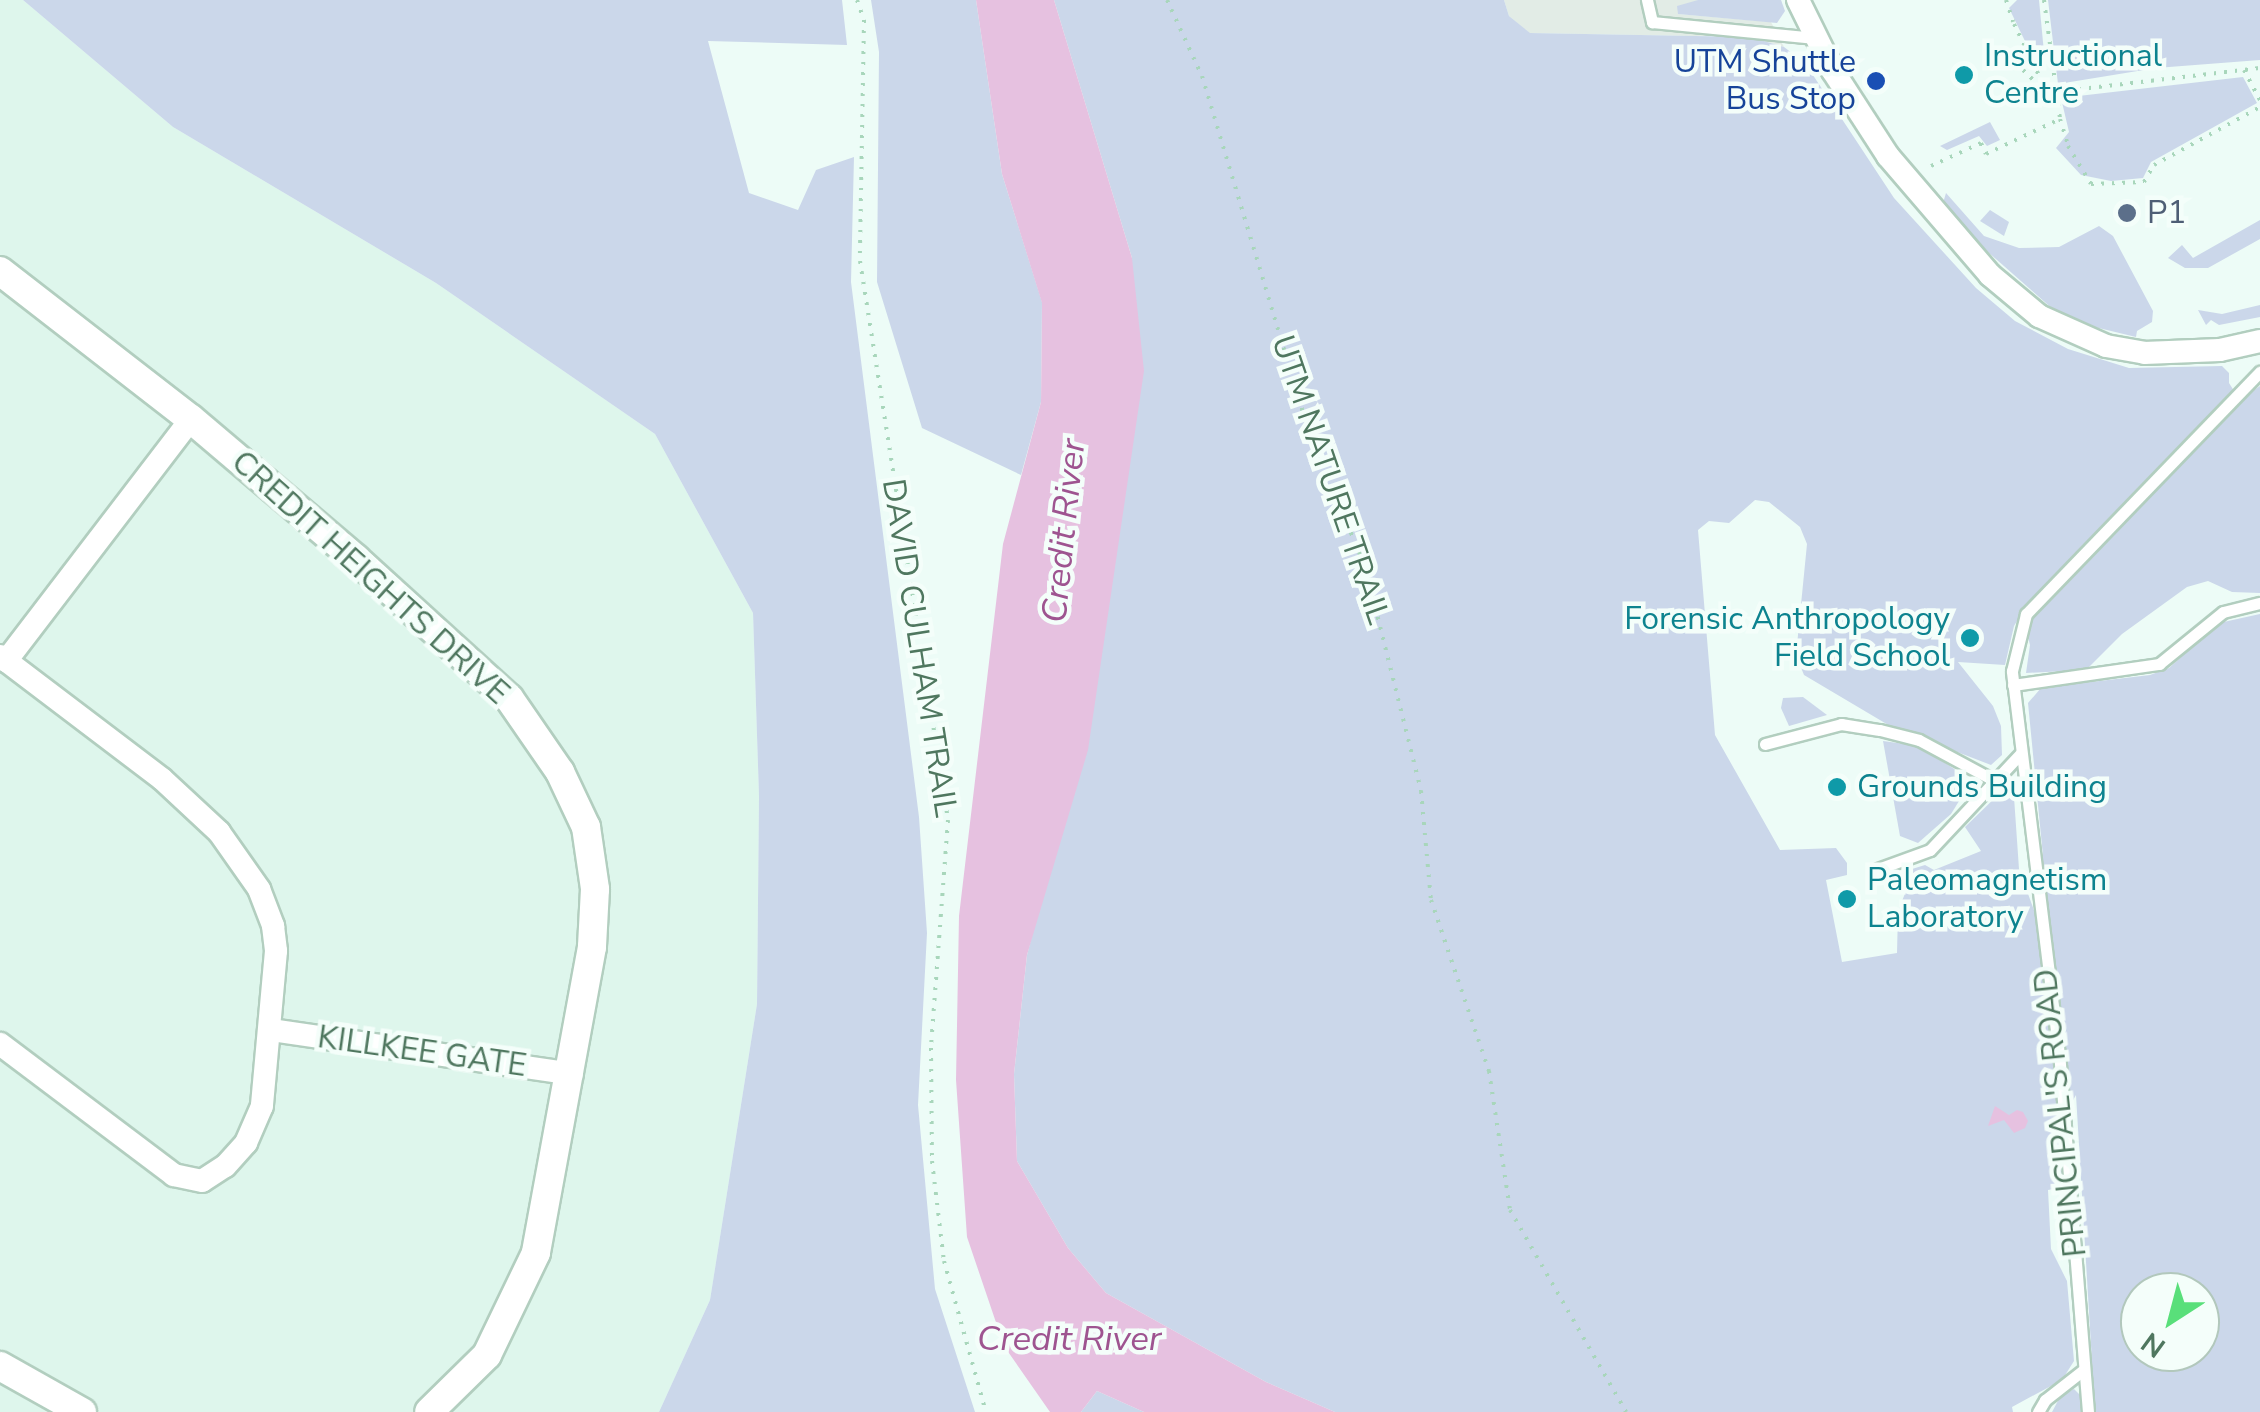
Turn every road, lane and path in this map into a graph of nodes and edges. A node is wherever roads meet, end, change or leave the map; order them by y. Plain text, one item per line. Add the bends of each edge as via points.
1 (858, 0) edge
2 (1167, 0) edge
3 (1647, 0) edge
4 (1798, 0) edge
5 (2006, 0) edge
6 (2044, 0) edge
7 (1816, 38) junction
8 (2260, 68) edge
9 (2023, 70) dead end
10 (2244, 70) junction
11 (2051, 92) junction
12 (2260, 103) edge
13 (2060, 119) junction
14 (1931, 166) dead end
15 (0, 271) edge
16 (2260, 341) edge
17 (2260, 372) edge
18 (191, 420) junction
19 (2260, 603) edge
20 (3, 658) edge
21 (2014, 686) junction
22 (1765, 744) dead end
23 (2020, 754) junction
24 (1994, 781) junction
25 (1878, 870) dead end
26 (271, 1030) junction
27 (0, 1044) edge
28 (572, 1074) junction
29 (0, 1366) edge
30 (2082, 1371) junction
31 (82, 1412) edge
32 (429, 1412) edge
33 (986, 1412) edge
34 (1626, 1412) edge
35 (2038, 1412) edge
36 (2088, 1412) edge

1 - 33 path, DAVID CULHAM TRAIL via 864,20 860,261 948,820 931,1048 932,1160 944,1261
2 - 34 path, UTM NATURE TRAIL via 1202,76 1310,436 1365,566 1421,791 1431,900 1488,1071 1510,1210
3 - 7 lane via 1652,22
4 - 7 street
5 - 11 path
6 - 11 path
7 - 16 street via 1916,191 1990,275 2040,316 2106,346 2144,353
8 - 10 path
9 - 11 path
10 - 11 path
10 - 12 path
11 - 13 path
12 - 13 path via 2154,165 2144,182 2110,186 2085,179
13 - 14 path via 1986,154 1981,143
15 - 18 street, CREDIT HEIGHTS DRIVE
17 - 21 lane, PRINCIPAL'S ROAD via 2026,614
18 - 20 street
18 - 28 street, CREDIT HEIGHTS DRIVE via 509,698 560,772 586,828 595,890
19 - 21 lane via 2223,612 2158,664
20 - 26 street via 162,779 237,854 273,926
21 - 23 lane, PRINCIPAL'S ROAD
22 - 24 lane via 1841,724 1880,730 1919,740
23 - 24 lane
23 - 30 lane, PRINCIPAL'S ROAD via 2059,1054
24 - 25 lane via 1930,850
26 - 27 street via 262,1106 246,1143 202,1180 174,1176
26 - 28 street, KILLKEE GATE
28 - 32 street, CREDIT HEIGHTS DRIVE via 528,1274 487,1355
29 - 31 street
30 - 35 lane
30 - 36 lane, PRINCIPAL'S ROAD

